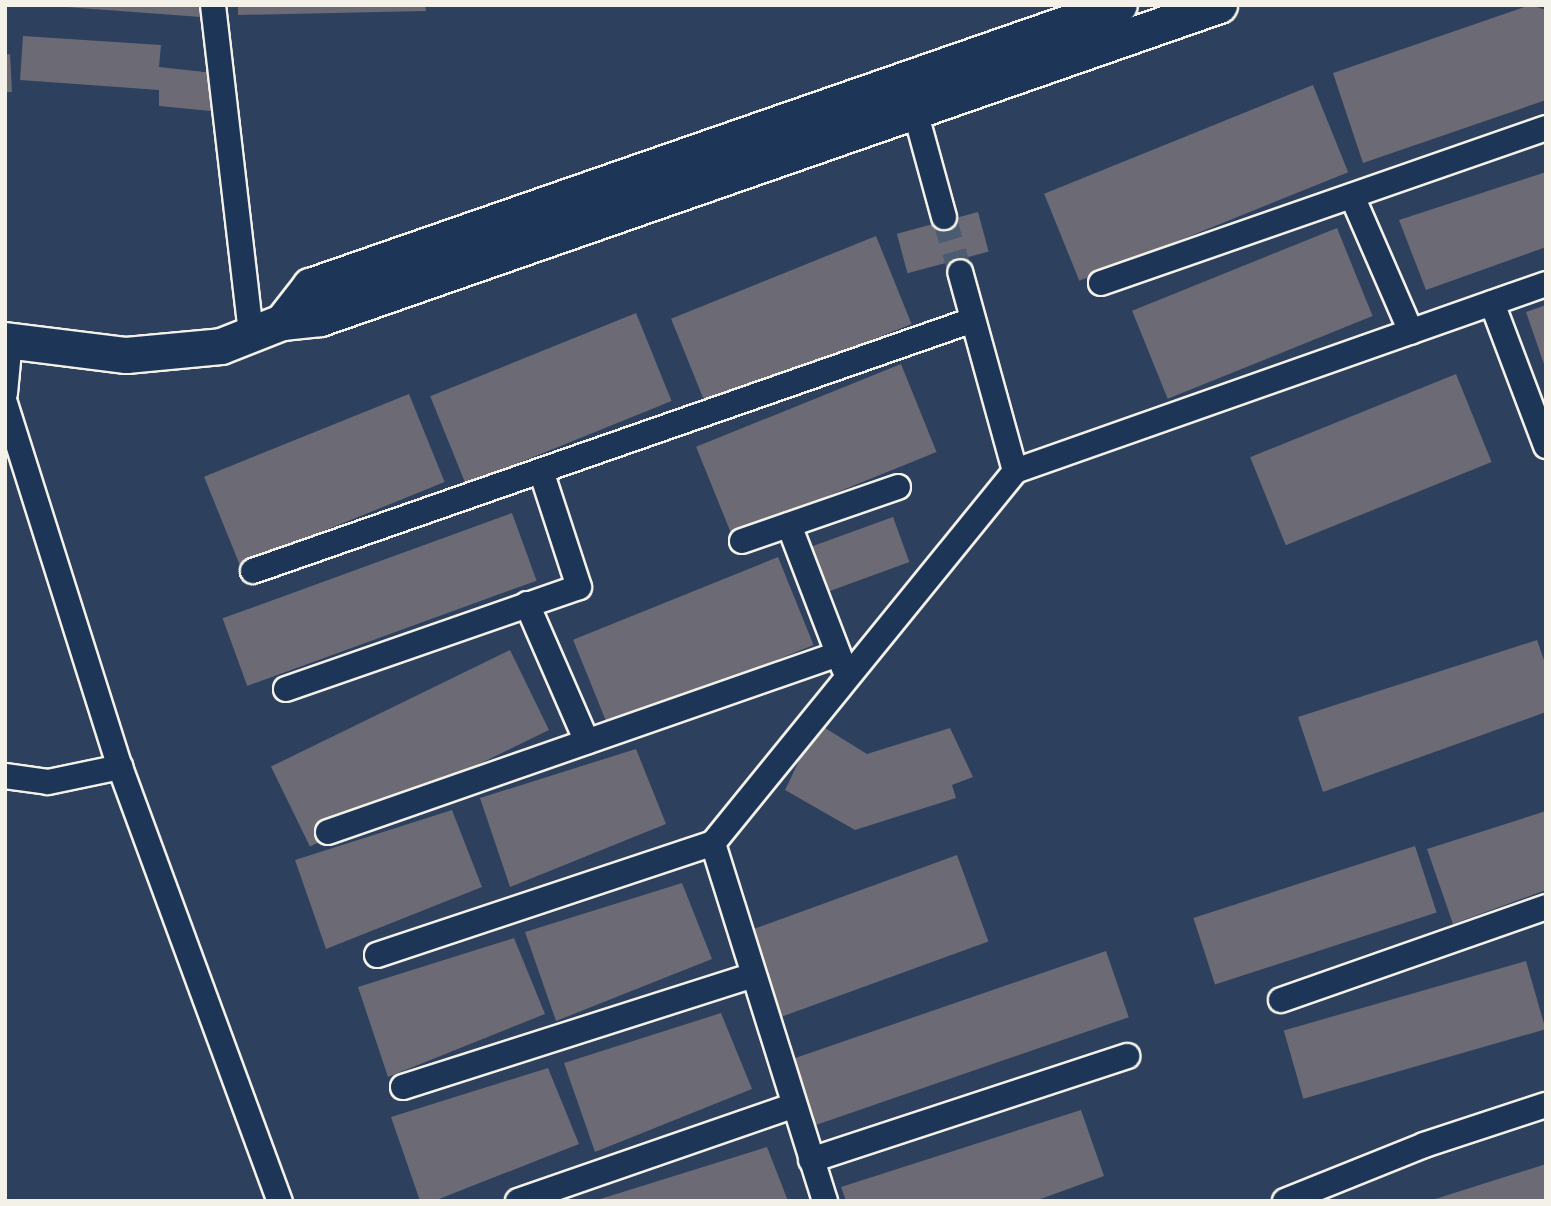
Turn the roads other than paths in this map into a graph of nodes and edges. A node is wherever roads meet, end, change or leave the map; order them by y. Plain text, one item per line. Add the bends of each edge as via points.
1 (213, 5) edge
2 (1119, 5) edge
3 (1219, 5) edge
4 (915, 111) junction
5 (1546, 128) edge
6 (1352, 195) junction
7 (944, 216) tunnel mouth
8 (960, 272) tunnel mouth
9 (1101, 283) dead end
10 (1546, 284) edge
11 (1492, 303) junction
12 (973, 320) junction
13 (282, 321) junction
14 (1411, 332) junction
15 (250, 334) junction
16 (8, 340) edge
17 (5, 393) edge
18 (5, 403) edge
19 (1544, 435) edge
20 (541, 471) junction
21 (1015, 471) junction
22 (898, 487) dead end
23 (789, 525) junction
24 (742, 541) dead end
25 (253, 571) dead end
26 (527, 604) junction
27 (838, 654) junction
28 (847, 678) junction
29 (286, 689) dead end
30 (587, 742) junction
31 (120, 767) junction
32 (5, 776) edge
33 (328, 832) dead end
34 (713, 843) junction
35 (1546, 907) edge
36 (377, 955) dead end
37 (753, 975) junction
38 (1281, 1000) dead end
39 (1127, 1056) dead end
40 (403, 1087) dead end
41 (1546, 1105) edge
42 (792, 1106) junction
43 (811, 1160) junction
44 (280, 1201) edge
45 (518, 1201) edge
46 (825, 1201) edge
47 (1284, 1201) edge

1 - 15 street
2 - 13 street via 310,286
3 - 4 street
4 - 7 street
4 - 13 street via 320,318
5 - 6 street
6 - 9 street
6 - 14 street
8 - 12 street
10 - 11 street
11 - 14 street
11 - 19 street
12 - 20 street
12 - 21 street
13 - 15 street
14 - 21 street
15 - 16 street via 221,346 126,355
16 - 17 street
18 - 31 street
20 - 25 street
20 - 26 street via 579,587
21 - 28 street
22 - 23 street
23 - 24 street
23 - 27 street
26 - 29 street
26 - 30 street
27 - 28 street
27 - 30 street
28 - 34 street
30 - 33 street
31 - 32 street via 48,782
31 - 44 street
34 - 36 street
34 - 37 street
35 - 38 street
37 - 40 street
37 - 42 street
39 - 43 street
41 - 47 street via 1424,1145
42 - 43 street
42 - 45 street
43 - 46 street

